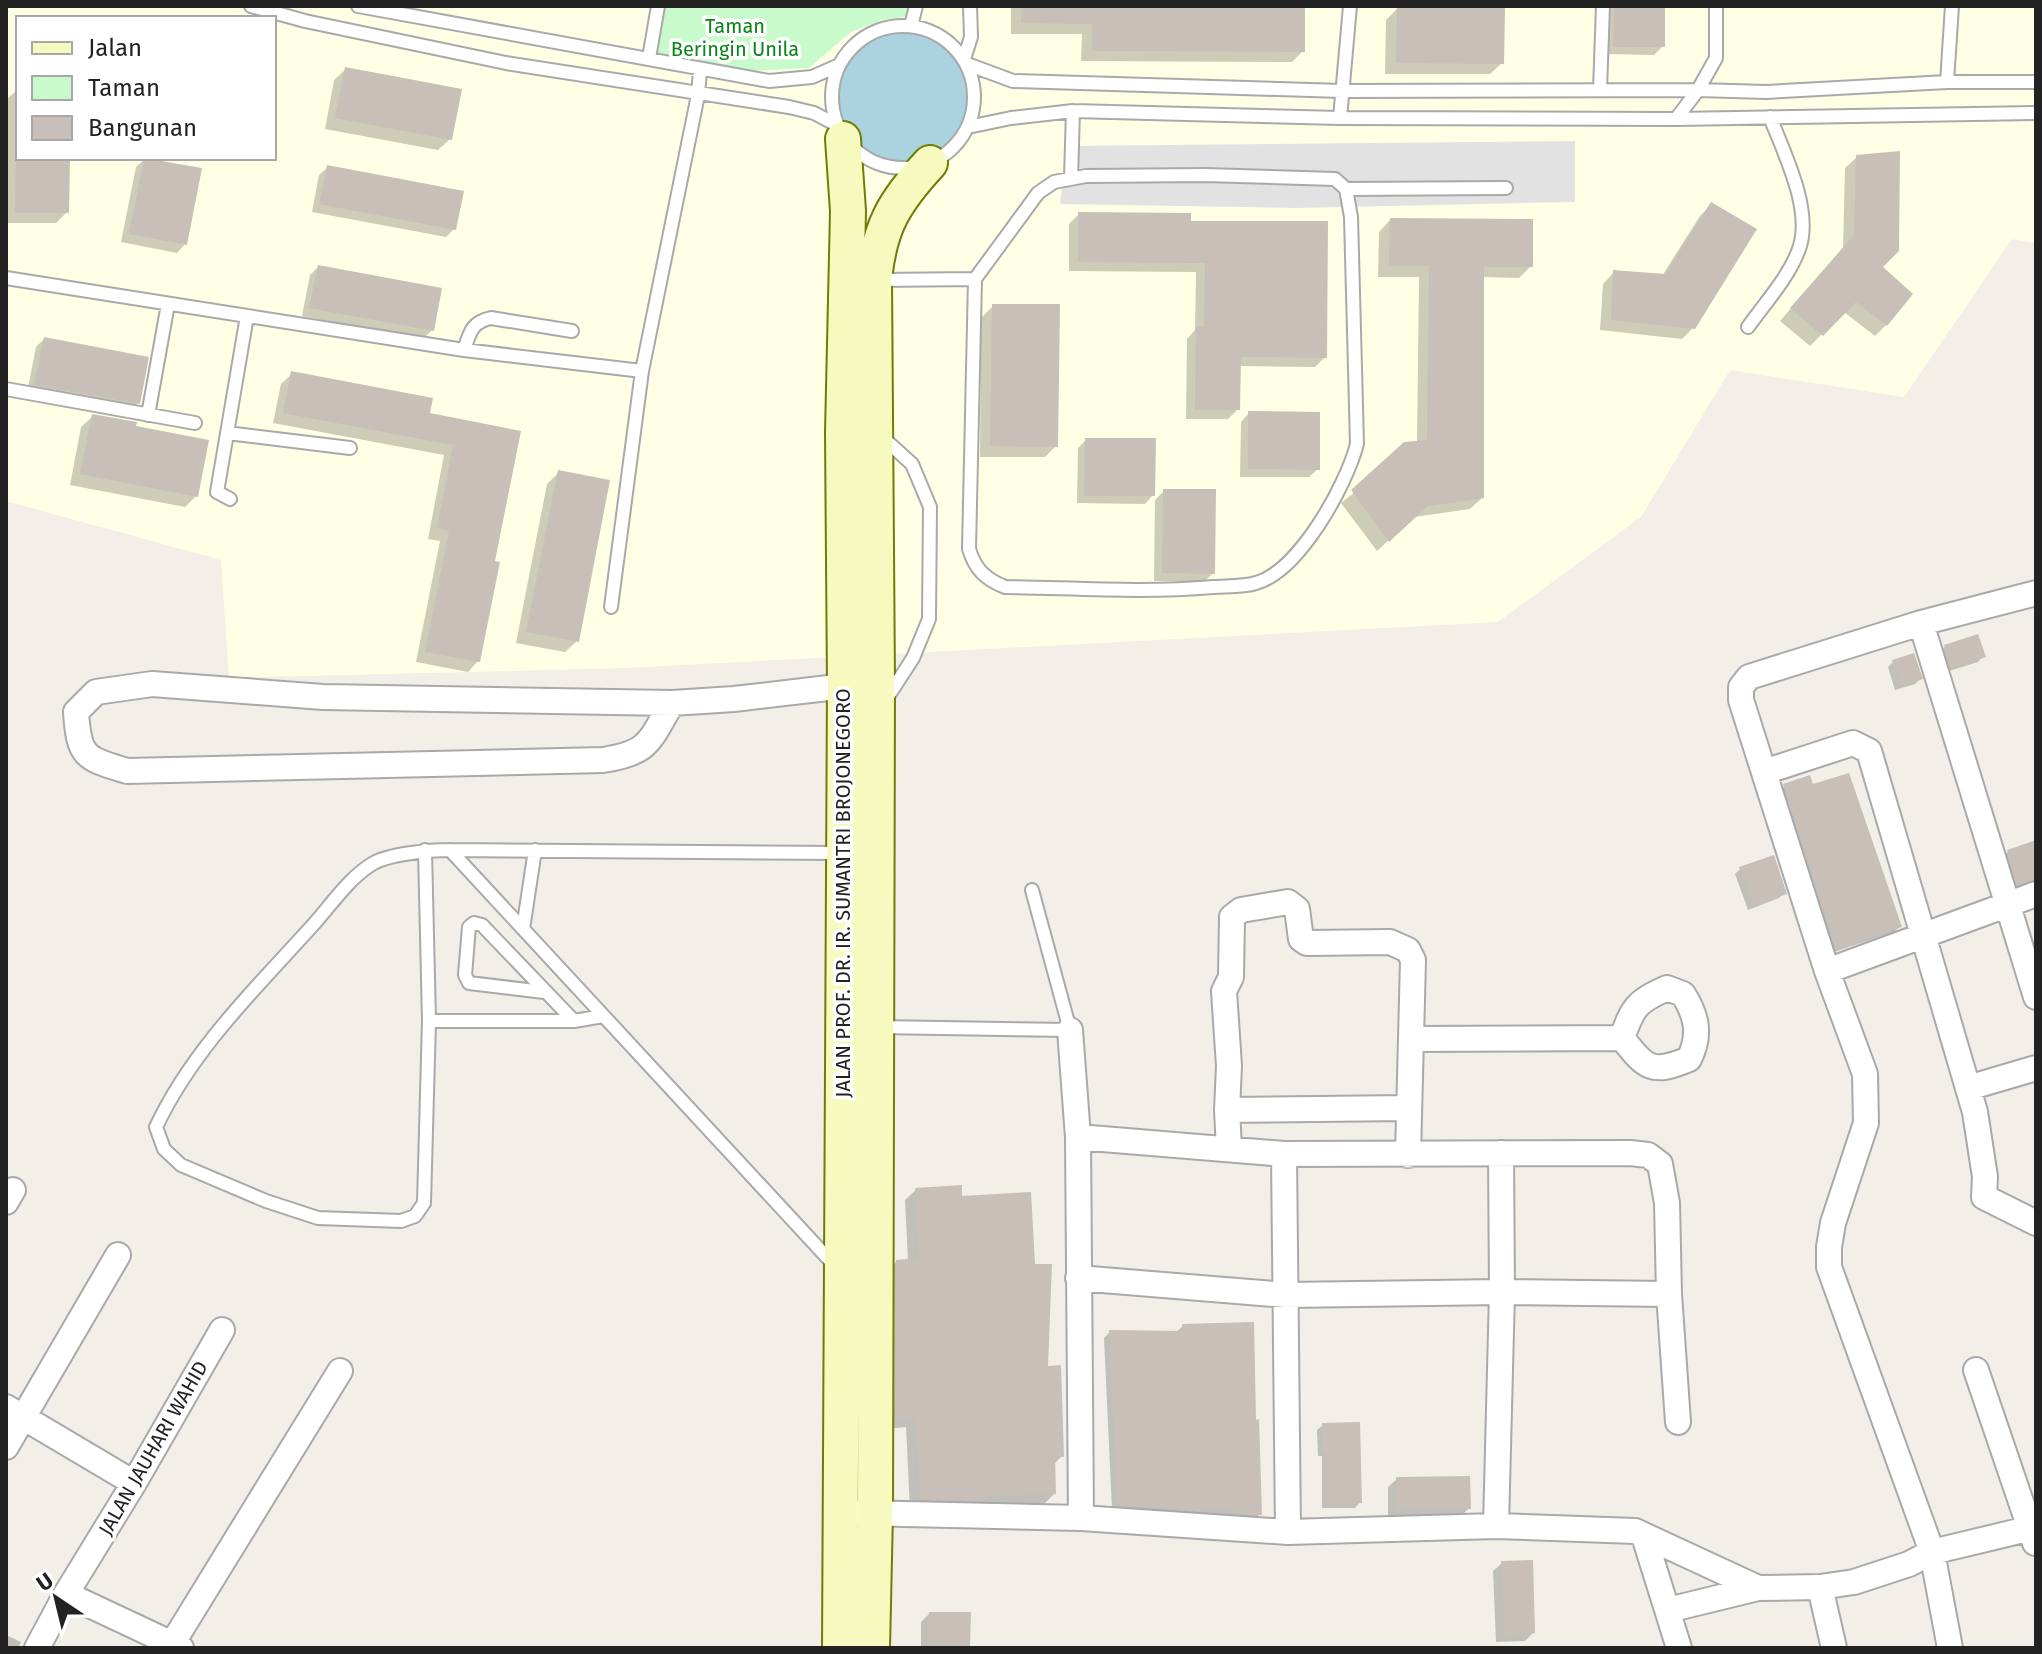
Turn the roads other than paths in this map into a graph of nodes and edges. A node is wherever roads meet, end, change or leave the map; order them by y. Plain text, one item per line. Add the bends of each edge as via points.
1 (251, 6) edge
2 (358, 6) edge
3 (658, 6) edge
4 (916, 6) edge
5 (970, 6) edge
6 (978, 6) edge
7 (1350, 6) edge
8 (1603, 6) edge
9 (1716, 6) edge
10 (1952, 6) edge
11 (447, 22) junction
12 (911, 26) junction
13 (971, 37) junction
14 (442, 49) junction
15 (649, 58) junction
16 (965, 61) junction
17 (837, 66) junction
18 (700, 71) junction
19 (1947, 82) junction
20 (2036, 82) edge
21 (1600, 90) junction
22 (1698, 90) junction
23 (1342, 91) junction
24 (698, 95) junction
25 (1073, 111) junction
26 (2036, 113) edge
27 (1770, 117) junction
28 (1340, 118) junction
29 (1676, 119) junction
30 (968, 127) junction
31 (839, 131) junction
32 (930, 163) junction
33 (1071, 178) junction
34 (1506, 188) dead end
35 (1346, 189) junction
36 (6, 278) edge
37 (975, 279) junction
38 (874, 280) junction
39 (168, 304) junction
40 (247, 316) junction
41 (1748, 327) dead end
42 (572, 331) dead end
43 (464, 350) junction
44 (642, 371) junction
45 (6, 389) edge
46 (148, 415) junction
47 (195, 423) dead end
48 (227, 433) junction
49 (863, 439) junction
50 (350, 448) dead end
51 (230, 499) dead end
52 (2036, 593) edge
53 (611, 607) dead end
54 (1921, 623) junction
55 (861, 685) junction
56 (672, 703) junction
57 (876, 718) junction
58 (1764, 772) junction
59 (425, 850) junction
60 (450, 850) junction
61 (535, 850) junction
62 (844, 853) junction
63 (1032, 890) dead end
64 (2036, 894) edge
65 (2009, 903) junction
66 (523, 929) junction
67 (1924, 935) junction
68 (1827, 971) junction
69 (544, 992) junction
70 (2036, 997) edge
71 (603, 1016) junction
72 (429, 1021) junction
73 (574, 1021) junction
74 (859, 1026) junction
75 (1070, 1030) junction
76 (1622, 1038) dead end
77 (1411, 1039) junction
78 (2036, 1068) edge
79 (1968, 1088) junction
80 (1408, 1108) junction
81 (1227, 1110) junction
82 (1078, 1137) junction
83 (1229, 1148) junction
84 (1501, 1153) junction
85 (1284, 1154) junction
86 (1408, 1155) junction
87 (2036, 1223) edge
88 (118, 1255) dead end
89 (842, 1273) junction
90 (1078, 1278) junction
91 (1502, 1292) junction
92 (1669, 1294) junction
93 (1286, 1295) junction
94 (222, 1330) dead end
95 (1976, 1370) dead end
96 (340, 1371) dead end
97 (14, 1412) edge
98 (1678, 1422) dead end
99 (6, 1447) edge
100 (134, 1483) junction
101 (841, 1513) junction
102 (875, 1513) junction
103 (1081, 1518) junction
104 (1496, 1526) junction
105 (1288, 1532) junction
106 (2035, 1534) edge
107 (1644, 1536) junction
108 (1932, 1552) junction
109 (1820, 1587) junction
110 (1758, 1588) junction
111 (66, 1594) junction
112 (1668, 1610) junction
113 (177, 1646) edge
114 (37, 1648) edge
115 (840, 1648) edge
116 (872, 1648) edge
117 (1679, 1648) edge
118 (1834, 1648) edge
119 (1950, 1648) edge

1 - 14 lane
2 - 11 lane
3 - 15 lane
4 - 12 lane
5 - 13 lane
6 - 13 lane
7 - 23 lane
8 - 21 lane
9 - 22 lane via 1716,58
10 - 19 lane
11 - 14 lane
11 - 15 lane
12 - 16 lane via 932,31
12 - 17 lane via 882,28 856,43
13 - 16 lane
14 - 24 lane
15 - 18 lane
16 - 23 lane via 1013,81
16 - 30 lane via 974,84
17 - 18 lane via 812,77 769,81
17 - 31 lane via 831,105
18 - 24 lane
19 - 20 lane
19 - 22 lane via 1766,92
21 - 22 lane
21 - 23 lane
22 - 29 lane
23 - 28 lane
24 - 31 lane via 814,113
24 - 44 lane
25 - 28 lane
25 - 30 lane
25 - 33 lane
26 - 27 lane
27 - 29 lane
27 - 41 lane via 1793,175 1804,230 1799,250
28 - 29 lane
30 - 32 lane via 946,155
31 - 32 lane via 867,160 898,169
31 - 49 street, JALAN PROF. DR. IR. SUMANTRI BROJONEGORO
32 - 38 street, JALAN PROF. DR. IR. SUMANTRI BROJONEGORO via 886,220
33 - 35 lane via 1335,179
33 - 37 lane via 1044,186
34 - 35 lane
35 - 37 lane via 1357,444 1339,492 1315,528 1282,570 1256,583 1183,590 1005,587 981,572 969,549
36 - 39 lane
37 - 38 lane
38 - 49 street, JALAN PROF. DR. IR. SUMANTRI BROJONEGORO
39 - 40 lane
39 - 46 lane
40 - 43 lane
40 - 48 lane
42 - 43 lane via 491,318 472,326
43 - 44 lane
44 - 53 lane
45 - 46 lane
46 - 47 lane
48 - 50 lane
48 - 51 lane via 217,492
49 - 55 street, JALAN PROF. DR. IR. SUMANTRI BROJONEGORO
49 - 57 lane via 882,437 912,464 930,507 929,619 913,658
52 - 54 street
54 - 58 street via 1749,677 1741,687 1741,700
54 - 65 street
55 - 56 street
55 - 57 street, JALAN PROF. DR. IR. SUMANTRI BROJONEGORO
55 - 62 street, JALAN PROF. DR. IR. SUMANTRI BROJONEGORO
56 - 56 street via 323,697 152,684 96,692 76,712 78,741 93,761 127,771 603,760 630,756 646,746
57 - 74 street, JALAN PROF. DR. IR. SUMANTRI BROJONEGORO
58 - 67 street via 1853,743 1869,751
58 - 68 street
59 - 60 lane
59 - 72 lane
59 - 72 lane via 373,863 253,991 172,1093 156,1127 164,1149 181,1165 318,1218 371,1222 415,1216 424,1203
60 - 61 lane
60 - 66 lane
61 - 62 lane
61 - 66 lane
62 - 74 street, JALAN PROF. DR. IR. SUMANTRI BROJONEGORO
63 - 75 lane
64 - 65 street
65 - 67 street
65 - 70 street
66 - 71 lane
67 - 68 street
67 - 79 street
68 - 108 street via 1865,1074 1867,1114 1833,1223 1829,1267
69 - 69 lane via 482,925 469,927 469,983
69 - 73 lane
71 - 73 lane
71 - 89 lane
72 - 73 lane
74 - 75 lane
74 - 89 street, JALAN PROF. DR. IR. SUMANTRI BROJONEGORO
74 - 102 street, JALAN PROF. DR. IR. SUMANTRI BROJONEGORO
75 - 82 street
76 - 77 street
77 - 80 street
77 - 81 street via 1413,960 1408,950 1390,942 1307,943 1301,939 1297,909 1288,902 1241,910 1232,917 1231,977 1224,991
78 - 79 street
79 - 87 street via 1984,1197
80 - 81 street
80 - 86 street
81 - 83 street
82 - 83 street
82 - 90 street
83 - 85 street
84 - 86 street
84 - 91 street
84 - 92 street via 1630,1153 1648,1155 1660,1164 1667,1203
85 - 86 street
85 - 93 street
88 - 97 street
89 - 101 street, JALAN PROF. DR. IR. SUMANTRI BROJONEGORO
90 - 93 street
90 - 103 street
91 - 92 street
91 - 93 street
91 - 104 street
92 - 98 street
93 - 105 street
94 - 100 street, JALAN JAUHARI WAHID
95 - 106 street
96 - 113 street
97 - 99 street
97 - 100 street
100 - 111 street, JALAN JAUHARI WAHID
101 - 102 street
101 - 115 street, JALAN PROF. DR. IR. SUMANTRI BROJONEGORO
102 - 103 street
102 - 116 street, JALAN PROF. DR. IR. SUMANTRI BROJONEGORO
103 - 105 street
104 - 105 street
104 - 107 street via 1621,1529
106 - 108 street
107 - 110 street
107 - 112 street
108 - 109 street via 1854,1582
108 - 119 street
109 - 110 street
109 - 118 street
110 - 112 street
111 - 113 street
111 - 114 street, JALAN JAUHARI WAHID
112 - 117 street

